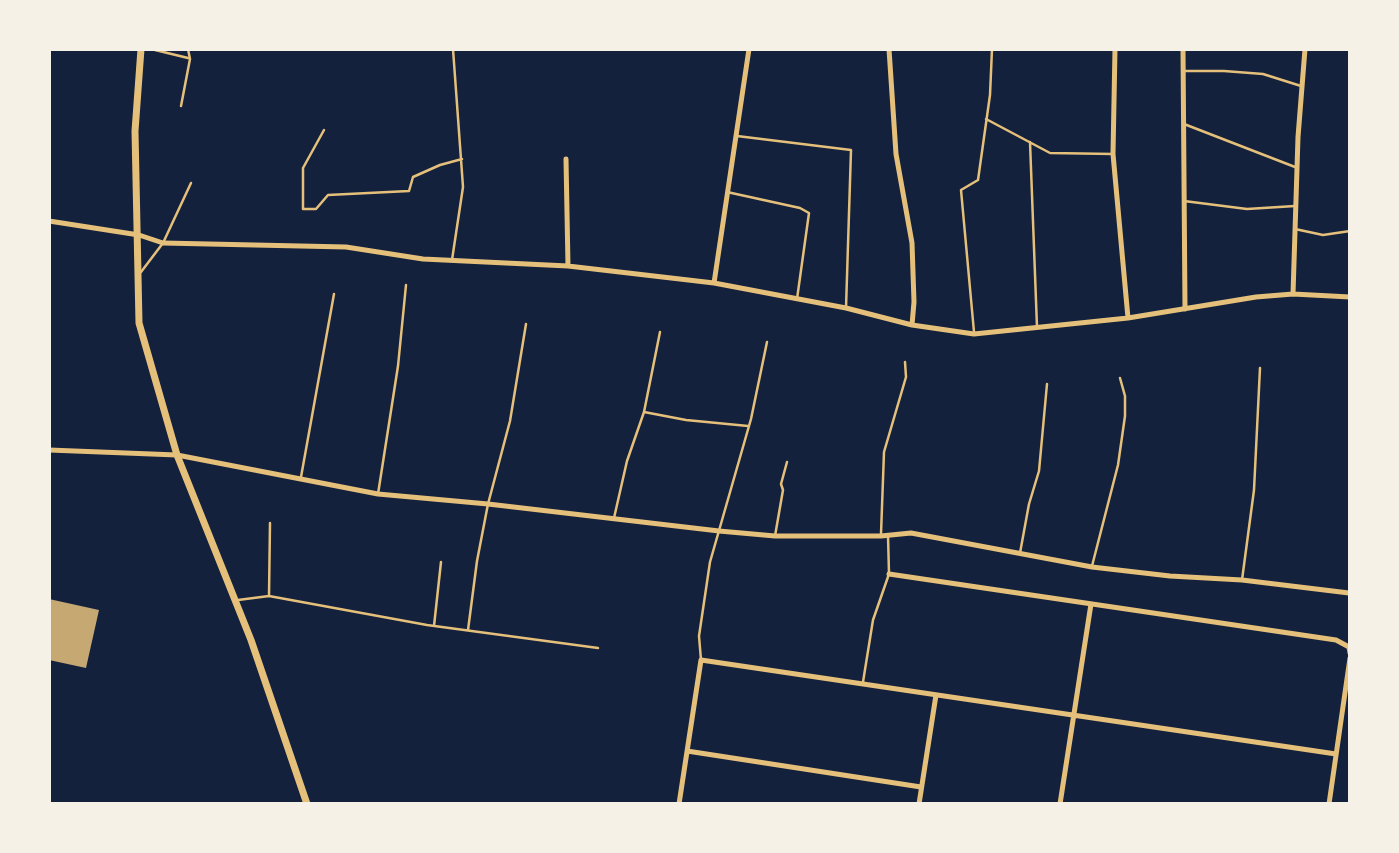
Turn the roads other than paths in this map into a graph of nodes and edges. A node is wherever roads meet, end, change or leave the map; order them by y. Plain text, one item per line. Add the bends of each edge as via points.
1 (141, 49) edge
2 (151, 49) edge
3 (188, 49) edge
4 (453, 49) edge
5 (749, 49) edge
6 (889, 49) edge
7 (992, 49) edge
8 (1115, 49) edge
9 (1183, 49) edge
10 (1305, 49) edge
11 (190, 59) junction
12 (1184, 71) junction
13 (1302, 86) junction
14 (181, 106) dead end
15 (986, 119) junction
16 (1184, 124) junction
17 (324, 131) dead end
18 (735, 136) junction
19 (1030, 142) junction
20 (1113, 154) junction
21 (462, 159) junction
22 (566, 159) dead end
23 (1297, 167) junction
24 (191, 183) dead end
25 (727, 192) junction
26 (1184, 201) junction
27 (1295, 206) junction
28 (49, 221) edge
29 (1294, 228) junction
30 (1350, 232) edge
31 (139, 235) junction
32 (163, 243) junction
33 (452, 260) junction
34 (568, 266) junction
35 (139, 274) junction
36 (714, 283) junction
37 (406, 285) dead end
38 (334, 294) dead end
39 (1293, 294) junction
40 (1350, 297) edge
41 (797, 299) junction
42 (846, 308) junction
43 (1185, 309) junction
44 (1128, 318) junction
45 (526, 324) dead end
46 (912, 325) junction
47 (1037, 327) junction
48 (660, 332) dead end
49 (974, 334) junction
50 (766, 342) dead end
51 (905, 362) dead end
52 (1260, 368) dead end
53 (1120, 378) dead end
54 (1047, 384) dead end
55 (644, 412) junction
56 (750, 426) junction
57 (49, 450) edge
58 (177, 455) junction
59 (787, 462) dead end
60 (301, 479) junction
61 (378, 494) junction
62 (488, 504) junction
63 (614, 518) junction
64 (270, 523) dead end
65 (719, 531) junction
66 (888, 535) junction
67 (775, 536) junction
68 (881, 536) junction
69 (1020, 554) junction
70 (441, 562) dead end
71 (1092, 567) junction
72 (889, 574) junction
73 (1242, 580) junction
74 (1350, 590) edge
75 (269, 596) junction
76 (234, 600) junction
77 (1091, 604) junction
78 (434, 626) junction
79 (467, 631) junction
80 (598, 648) dead end
81 (1350, 653) edge
82 (701, 660) junction
83 (862, 684) junction
84 (936, 695) junction
85 (1074, 715) junction
86 (687, 751) junction
87 (1336, 754) junction
88 (921, 787) junction
89 (307, 804) edge
90 (679, 804) edge
91 (919, 804) edge
92 (1060, 804) edge
93 (1329, 804) edge

1 - 31 main road via 135,131
2 - 11 lane
3 - 11 lane
4 - 21 lane
5 - 18 street
6 - 46 street via 896,154 912,243
7 - 15 lane
8 - 20 street
9 - 12 street
10 - 13 street
11 - 14 lane
12 - 13 lane via 1263,74
12 - 16 street
13 - 23 street
15 - 19 lane
15 - 49 lane via 978,180 961,190
16 - 23 lane
16 - 26 street
17 - 21 lane via 303,168 303,209 316,209 328,195 409,191 413,177
18 - 25 street
18 - 42 lane via 851,150
19 - 20 lane via 1050,153
19 - 47 lane
20 - 44 street
21 - 33 lane via 463,187
22 - 34 street
23 - 27 street
24 - 32 lane
25 - 36 street
25 - 41 lane via 809,213
26 - 27 lane via 1247,209
26 - 43 street
27 - 29 street
28 - 31 street
29 - 30 lane via 1324,234
29 - 39 street
31 - 32 street
31 - 35 main road
32 - 33 street via 345,247
32 - 35 lane
33 - 34 street
34 - 36 street
35 - 58 main road via 139,323
36 - 41 street
37 - 61 lane
38 - 60 lane
39 - 40 street
39 - 43 street
41 - 42 street
42 - 46 street
43 - 44 street
44 - 47 street
45 - 62 lane via 510,421
46 - 49 street
47 - 49 street
48 - 55 lane
50 - 56 lane
51 - 68 lane via 906,376 884,452
52 - 73 lane via 1254,491
53 - 71 lane via 1125,396 1122,441
54 - 69 lane via 1039,471
55 - 56 lane
55 - 63 lane
56 - 65 lane
57 - 58 street
58 - 60 street
58 - 76 main road
59 - 67 lane
60 - 61 street
61 - 62 street
62 - 63 street
62 - 79 lane
63 - 65 street
64 - 75 lane
65 - 67 street
65 - 82 lane via 699,636
66 - 68 street
66 - 69 street via 935,536
66 - 72 lane
67 - 68 street
69 - 71 street
70 - 78 lane
71 - 73 street
72 - 77 street
72 - 83 lane via 873,620
73 - 74 street
75 - 76 lane
75 - 78 lane
76 - 89 main road
77 - 81 street via 1336,640
77 - 85 street
78 - 79 lane
79 - 80 lane
81 - 87 street
82 - 83 street
82 - 86 street
83 - 84 street
84 - 85 street
84 - 88 street
85 - 87 street
85 - 92 street
86 - 88 street
86 - 90 street
87 - 93 street
88 - 91 street

